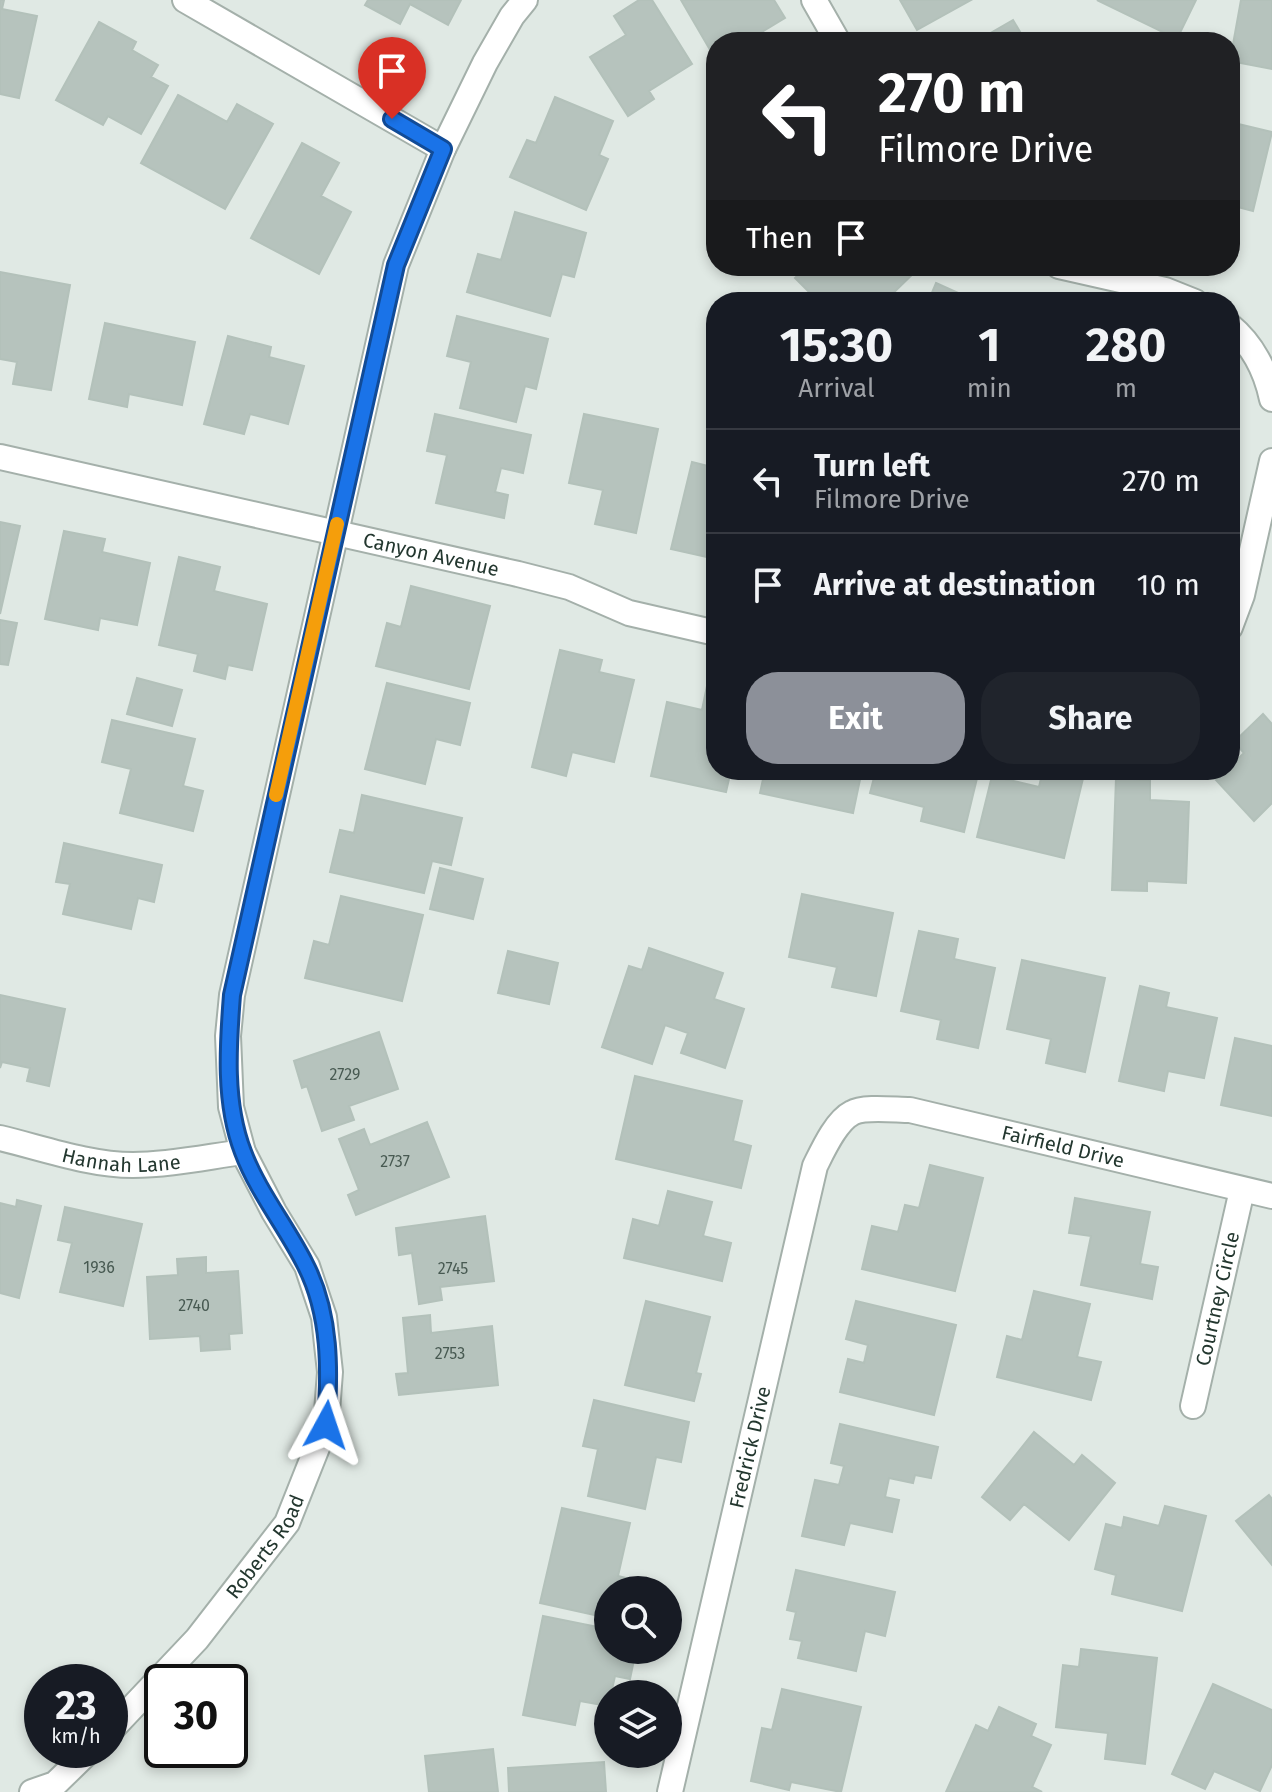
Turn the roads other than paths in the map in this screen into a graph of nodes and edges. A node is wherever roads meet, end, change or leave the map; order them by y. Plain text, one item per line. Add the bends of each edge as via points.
1 (185, 0) edge
2 (525, 0) edge
3 (814, 0) edge
4 (832, 32) edge
5 (443, 149) junction
6 (1103, 276) edge
7 (1170, 292) edge
8 (1240, 338) edge
9 (1272, 399) edge
10 (0, 457) edge
11 (1272, 461) edge
12 (335, 531) junction
13 (1240, 600) edge
14 (706, 631) edge
15 (852, 1113) joint
16 (0, 1138) edge
17 (243, 1152) junction
18 (1242, 1190) junction
19 (1272, 1196) edge
20 (1193, 1406) dead end
21 (128, 1712) edge
22 (71, 1768) edge
23 (32, 1792) edge
24 (670, 1792) edge

1 - 5 street
2 - 5 street, Roberts Road via 485,63
3 - 4 street
5 - 12 street, Roberts Road via 396,265
6 - 7 street
8 - 9 street via 1267,378
10 - 12 street, Canyon Avenue
11 - 13 street
12 - 14 street, Canyon Avenue via 569,587 629,613
12 - 17 street, Roberts Road via 232,995 231,1107
15 - 18 street, Fairfield Drive via 910,1110
15 - 24 street, Fredrick Drive via 833,1132 815,1166
16 - 17 street, Hannah Lane via 130,1165
17 - 21 street, Roberts Road via 307,1266 324,1317 330,1372 326,1425 287,1523 197,1639
18 - 19 street, Fairfield Drive
18 - 20 street, Courtney Circle
22 - 23 street via 55,1784

